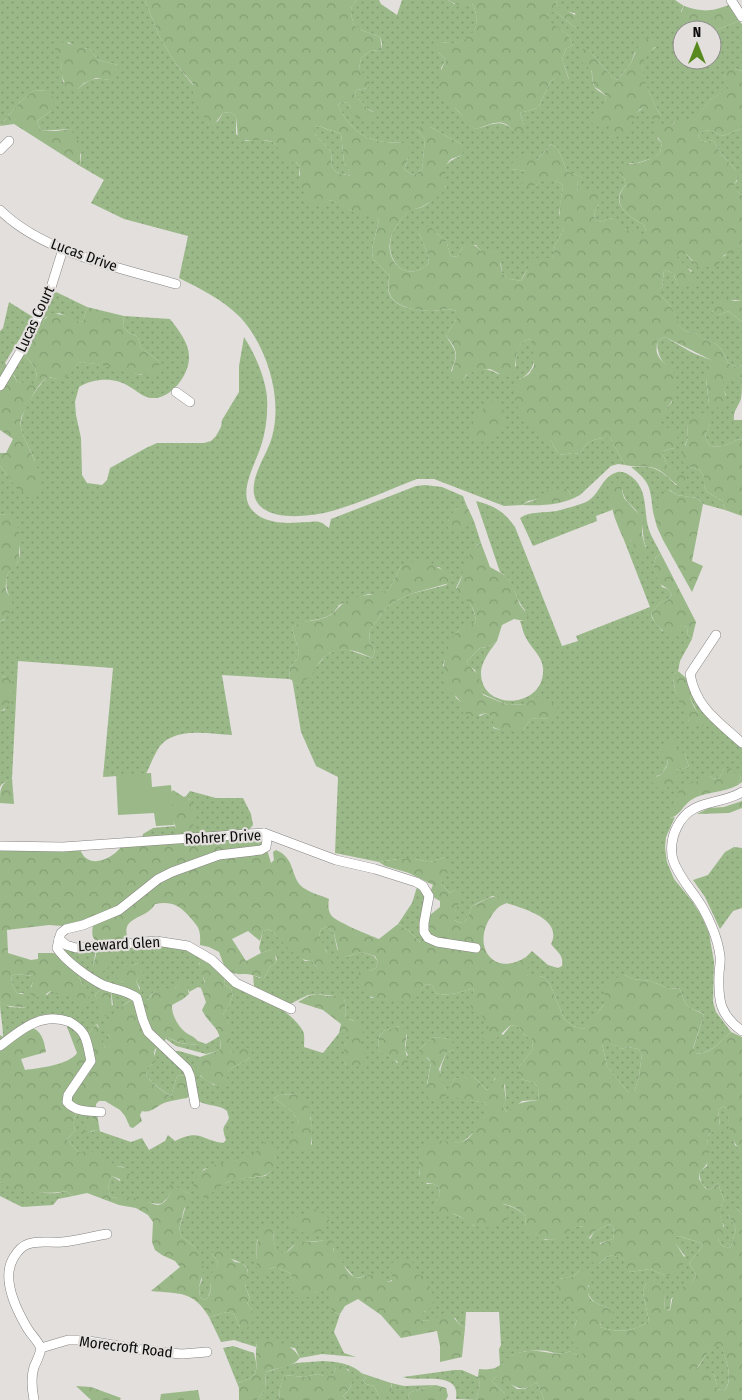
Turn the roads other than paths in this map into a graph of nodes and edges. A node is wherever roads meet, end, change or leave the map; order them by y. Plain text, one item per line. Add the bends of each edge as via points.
1 (731, 0) edge
2 (742, 17) edge
3 (9, 141) dead end
4 (0, 150) edge
5 (0, 210) edge
6 (63, 249) junction
7 (176, 284) dead end
8 (0, 386) edge
9 (176, 392) dead end
10 (190, 402) dead end
11 (716, 635) dead end
12 (742, 742) edge
13 (742, 792) edge
14 (264, 833) junction
15 (0, 846) edge
16 (59, 939) junction
17 (476, 948) dead end
18 (291, 1009) dead end
19 (742, 1031) edge
20 (0, 1046) edge
21 (195, 1104) dead end
22 (101, 1112) dead end
23 (107, 1234) dead end
24 (41, 1348) junction
25 (207, 1352) dead end
26 (34, 1400) edge

1 - 2 street
3 - 4 street
5 - 6 street, Lucas Drive via 30,233
6 - 7 street, Lucas Drive
6 - 8 street, Lucas Court via 49,294 30,337
9 - 10 street
11 - 12 street via 690,674 693,689 707,711
13 - 19 street via 693,808 684,816 672,842 672,859 708,916 720,955 719,1000 723,1013
14 - 15 street, Rohrer Drive via 63,847
14 - 16 street, Leeward Glen via 268,843 261,850 219,855 172,872 118,910 66,930
14 - 17 street, Rohrer Drive via 336,860 416,882 429,896 424,922 428,938
16 - 18 street, Leeward Glen via 76,948 156,941 188,946 212,960 236,983
16 - 21 street via 57,948 66,960 103,985 126,991 137,998 148,1032 190,1076
20 - 22 street via 33,1022 52,1018 75,1025 84,1034 91,1061 68,1095 67,1102 83,1111
23 - 24 street via 63,1242 26,1244 12,1260 10,1288 27,1328
24 - 25 street, Morecroft Road via 68,1340 83,1340 148,1351
24 - 26 street via 32,1378

